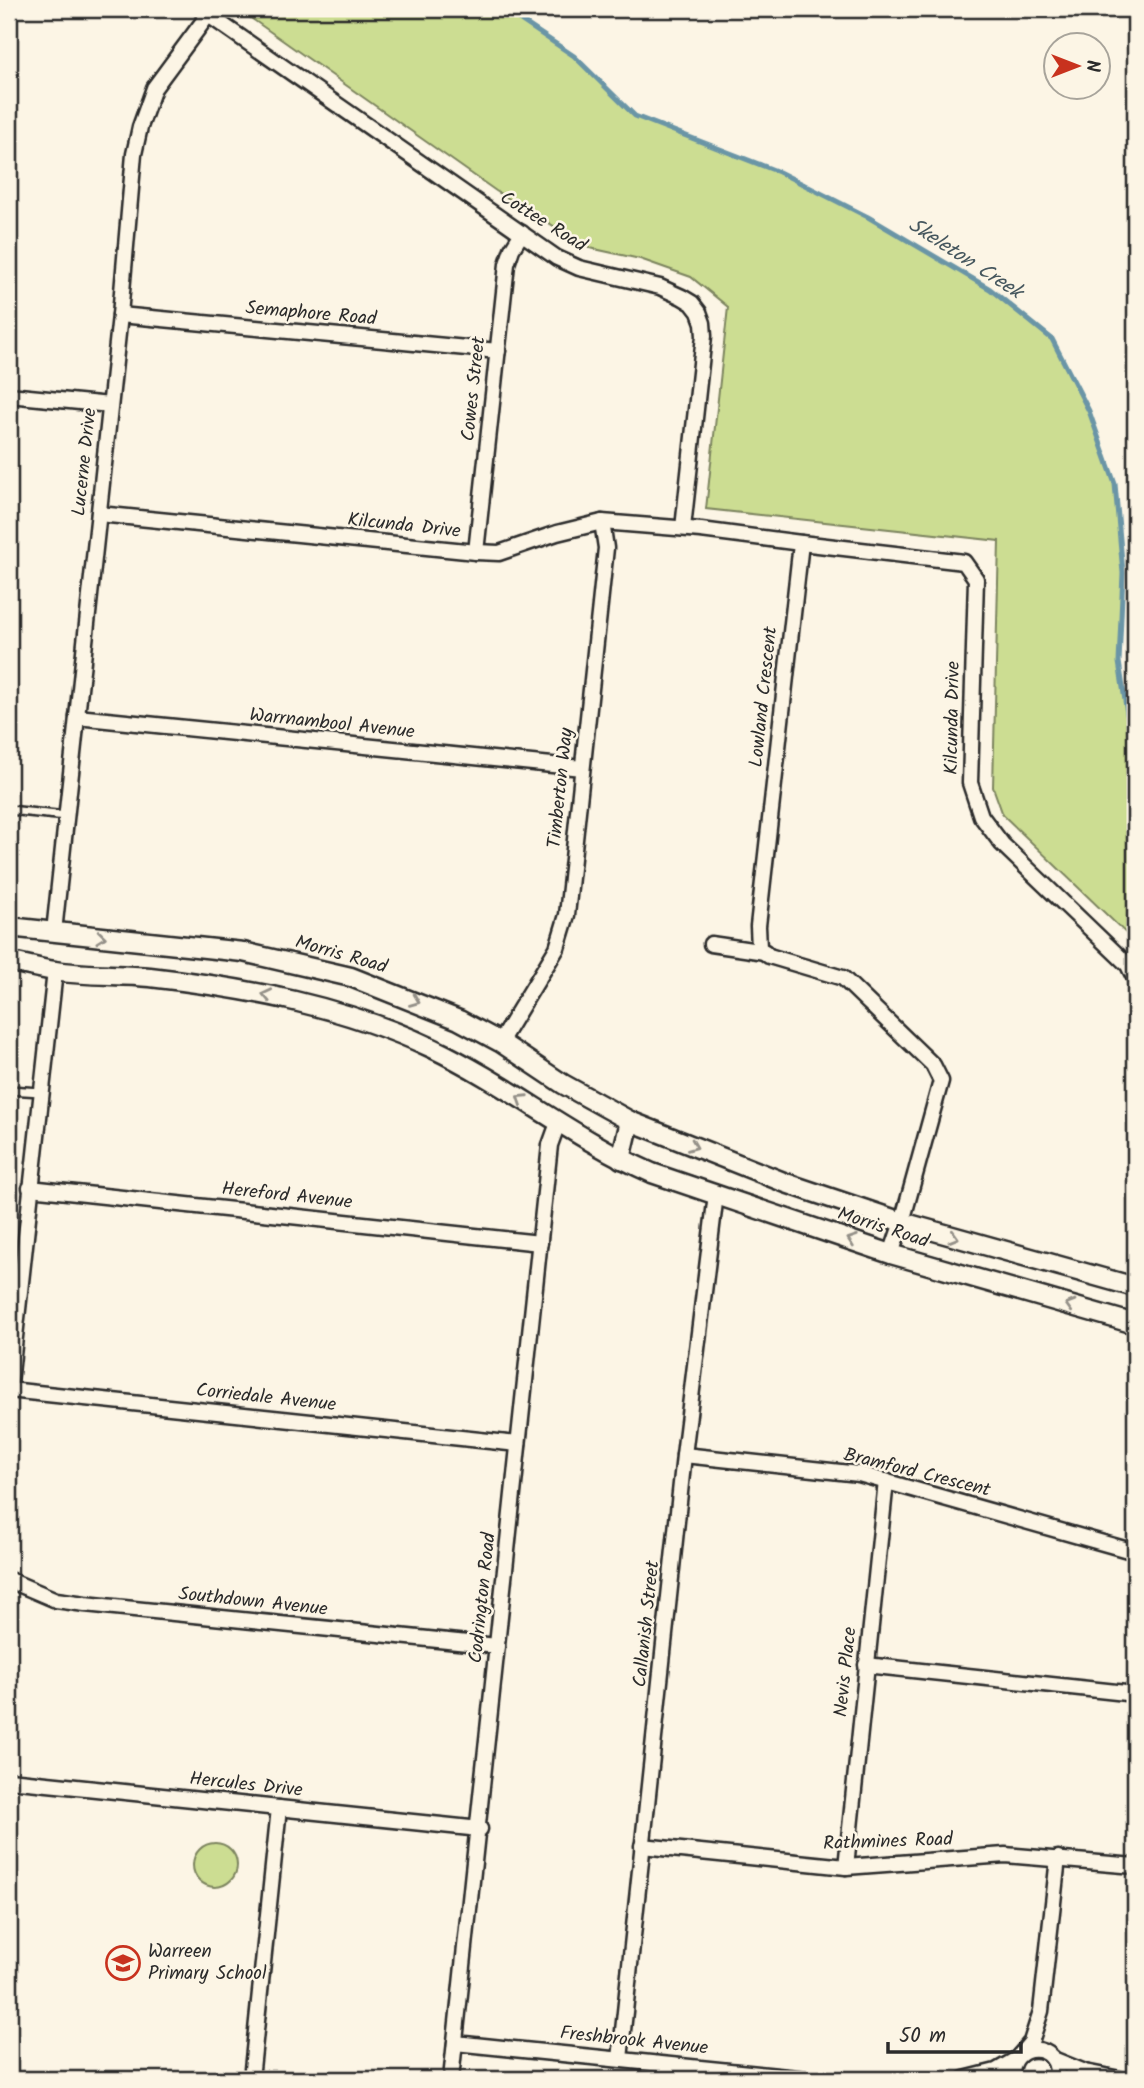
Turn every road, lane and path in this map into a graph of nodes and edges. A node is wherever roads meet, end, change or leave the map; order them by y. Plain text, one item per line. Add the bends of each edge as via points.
1 (204, 12) edge
2 (522, 233) junction
3 (120, 315) junction
4 (498, 351) junction
5 (9, 395) edge
6 (110, 405) junction
7 (99, 514) junction
8 (602, 522) junction
9 (683, 528) junction
10 (801, 543) junction
11 (476, 552) junction
12 (77, 717) junction
13 (582, 768) junction
14 (9, 810) edge
15 (66, 816) junction
16 (9, 927) edge
17 (54, 932) junction
18 (711, 944) dead end
19 (765, 952) junction
20 (9, 962) edge
21 (55, 971) junction
22 (1135, 979) edge
23 (500, 1042) junction
24 (9, 1090) edge
25 (42, 1092) junction
26 (630, 1121) junction
27 (558, 1123) junction
28 (621, 1159) junction
29 (30, 1188) junction
30 (716, 1194) junction
31 (902, 1222) junction
32 (540, 1242) junction
33 (891, 1254) junction
34 (1135, 1287) edge
35 (1135, 1324) edge
36 (9, 1391) edge
37 (518, 1444) junction
38 (684, 1455) junction
39 (886, 1481) junction
40 (1135, 1552) edge
41 (9, 1580) edge
42 (497, 1646) junction
43 (866, 1665) junction
44 (1135, 1693) edge
45 (9, 1780) edge
46 (279, 1808) junction
47 (480, 1829) junction
48 (642, 1846) junction
49 (1058, 1858) junction
50 (1135, 1866) edge
51 (846, 1867) junction
52 (1041, 2011) junction
53 (455, 2043) junction
54 (1018, 2058) junction
55 (1053, 2058) junction
56 (620, 2059) junction
57 (1112, 2078) edge
58 (251, 2079) edge
59 (452, 2079) edge
60 (808, 2079) edge
61 (968, 2079) edge
62 (990, 2079) edge
63 (1013, 2079) edge
64 (1056, 2079) edge
65 (1086, 2079) edge

1 - 2 street, Cottee Road
1 - 3 street, Lucerne Drive via 154,88 140,127
2 - 4 street, Cowes Street via 507,264
2 - 9 street, Cottee Road via 579,268 660,287 692,303 699,312 704,336
3 - 4 street, Semaphore Road
3 - 6 street, Lucerne Drive
4 - 11 street, Cowes Street
5 - 6 street
6 - 7 street, Lucerne Drive
7 - 11 street, Kilcunda Drive
7 - 12 street, Lucerne Drive
8 - 9 street, Kilcunda Drive
8 - 11 street, Kilcunda Drive via 499,553
8 - 13 street, Timberton Way via 606,548
9 - 10 street, Kilcunda Drive
10 - 19 street, Lowland Crescent via 758,926 759,948
10 - 22 street, Kilcunda Drive via 964,562 976,579 970,783 981,816 1002,844 1128,965
12 - 13 street, Warrnambool Avenue
12 - 15 street, Lucerne Drive
13 - 23 street, Timberton Way via 567,915 557,948
14 - 15 lane
15 - 17 street, Lucerne Drive
16 - 17 street, Morris Road
17 -> 23 street, Morris Road via 243,952 306,965 410,999
18 - 19 street
19 - 31 street via 843,978 933,1065 941,1081
20 - 21 street, Morris Road
21 - 25 street
27 -> 21 street, Morris Road via 432,1048 333,1011 227,987
23 - 26 street, Morris Road
24 - 25 lane
25 - 29 street
26 - 28 street
26 -> 31 street, Morris Road via 786,1183
27 - 28 street, Morris Road
27 - 32 street, Codrington Road via 550,1145
28 - 30 street, Morris Road
29 - 32 street, Hereford Avenue
29 - 36 street
33 -> 30 street, Morris Road
30 - 38 street, Callanish Street
31 - 33 street
31 -> 34 street, Morris Road
32 - 37 street, Codrington Road
35 -> 33 street, Morris Road
36 - 37 street, Corriedale Avenue
37 - 42 street, Codrington Road
38 - 39 street, Bramford Crescent via 848,1472
38 - 48 street, Callanish Street
39 - 40 street, Bramford Crescent
39 - 43 street, Nevis Place
41 - 42 street, Southdown Avenue via 65,1601
42 - 47 street, Codrington Road
43 - 44 street
43 - 51 street, Nevis Place
45 - 46 street, Hercules Drive
46 - 47 street, Hercules Drive
46 - 58 street
47 - 53 street, Codrington Road
48 - 51 street, Rathmines Road
48 - 56 street, Callanish Street
49 - 50 street, Rathmines Road
49 - 51 street, Rathmines Road via 1005,1854
49 - 52 street
52 - 54 street via 1031,2042
52 - 55 street
53 - 56 street, Freshbrook Avenue
53 - 59 street, Codrington Road
54 - 55 street via 1033,2049
54 - 61 street
54 - 63 street
55 - 57 street
55 - 64 street
56 - 60 street, Freshbrook Avenue
57 - 65 street
61 - 62 street

